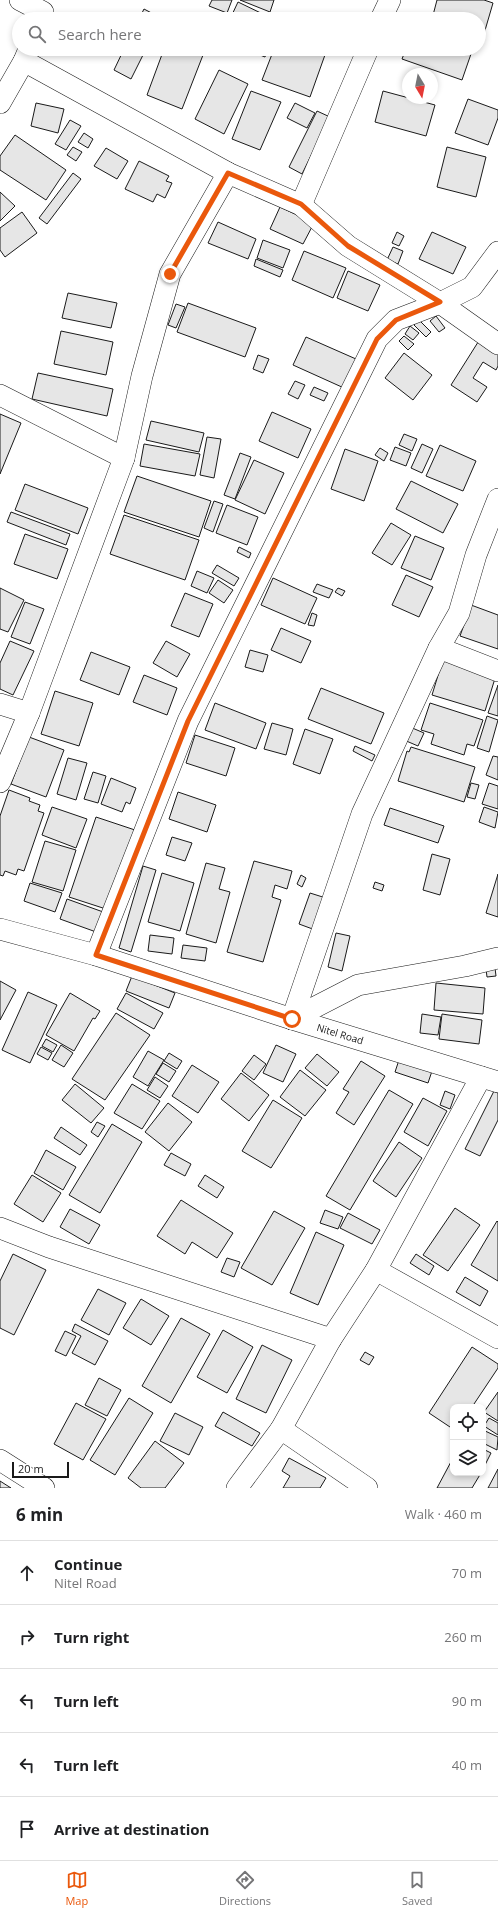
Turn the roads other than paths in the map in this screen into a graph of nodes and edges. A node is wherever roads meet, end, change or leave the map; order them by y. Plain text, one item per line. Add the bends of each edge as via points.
1 (20, 0) edge
2 (390, 0) edge
3 (44, 10) edge
4 (384, 12) edge
5 (25, 56) edge
6 (28, 56) edge
7 (365, 56) edge
8 (0, 103) edge
9 (228, 173) junction
10 (301, 204) junction
11 (498, 252) edge
12 (440, 302) junction
13 (498, 344) edge
14 (0, 395) edge
15 (124, 458) junction
16 (498, 499) edge
17 (439, 648) junction
18 (498, 671) edge
19 (0, 704) edge
20 (29, 713) junction
21 (0, 782) edge
22 (0, 929) edge
23 (96, 955) junction
24 (498, 958) edge
25 (292, 1019) junction
26 (490, 1079) edge
27 (0, 1228) edge
28 (376, 1270) junction
29 (498, 1338) edge
30 (331, 1339) junction
31 (281, 1429) junction
32 (0, 1460) edge
33 (44, 1488) edge
34 (237, 1488) edge
35 (367, 1488) edge

1 - 3 street
2 - 4 street
5 - 8 street
6 - 9 street
7 - 10 street
9 - 10 street
9 - 15 street via 170,274 142,376
10 - 12 street via 348,246
11 - 12 street via 472,287
12 - 13 street
12 - 23 street via 396,320 377,339 188,721
14 - 15 street
15 - 20 street
16 - 17 street via 472,568 459,613
17 - 18 street
17 - 25 street via 362,814
19 - 20 street
20 - 21 street
22 - 23 street, Nitel Road
23 - 25 street, Nitel Road
24 - 25 street via 358,984
25 - 26 street, Nitel Road
26 - 28 street
27 - 30 street via 49,1247
28 - 29 street
28 - 30 street
30 - 31 street
31 - 34 street
31 - 35 street
32 - 33 street

